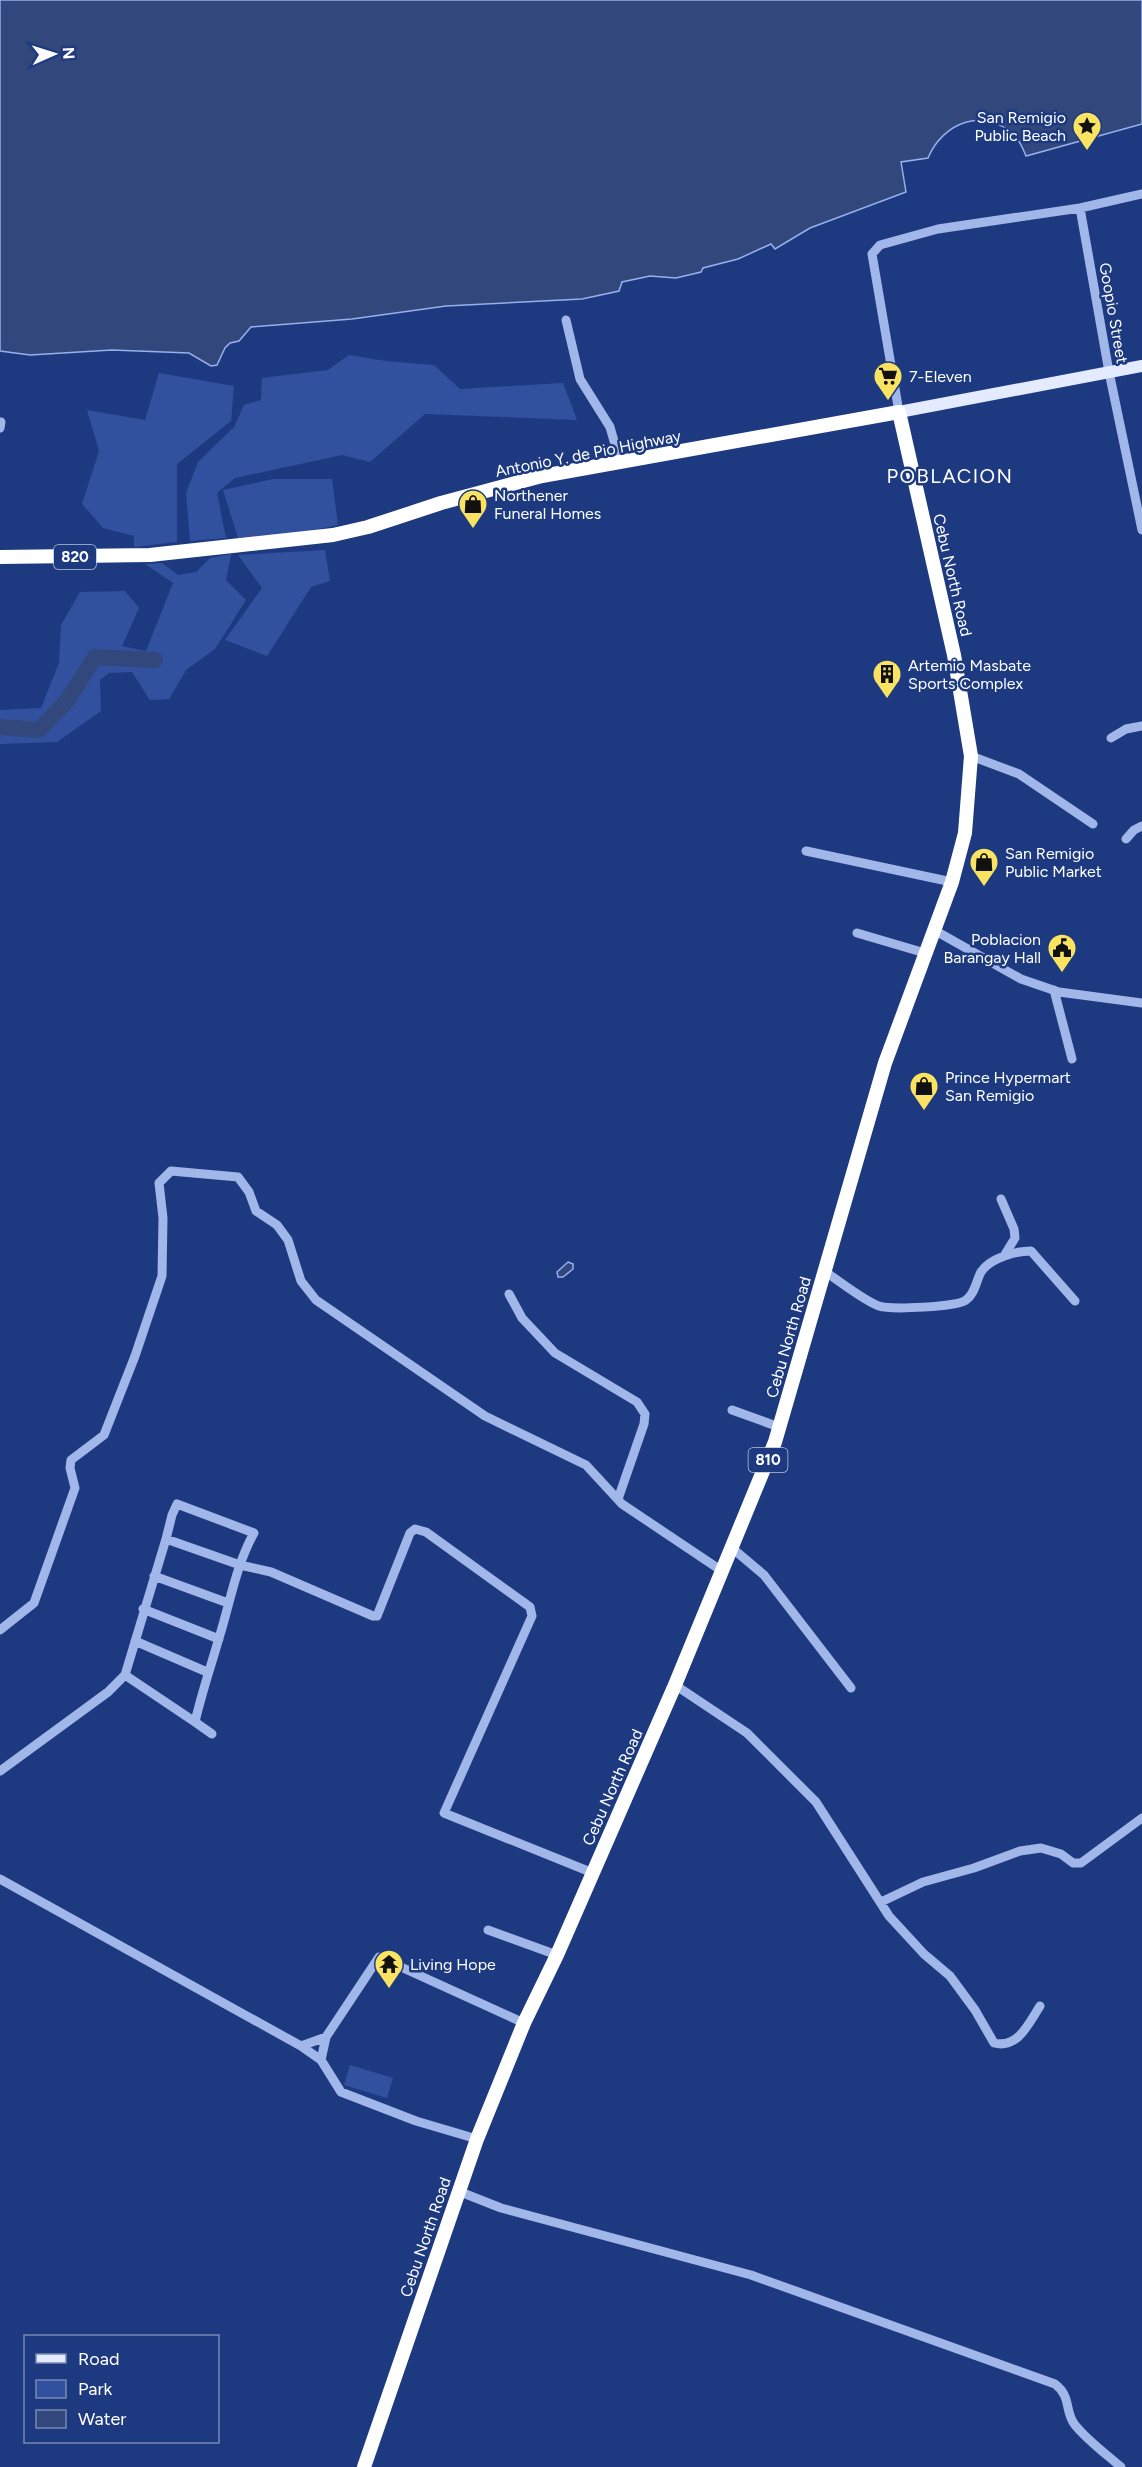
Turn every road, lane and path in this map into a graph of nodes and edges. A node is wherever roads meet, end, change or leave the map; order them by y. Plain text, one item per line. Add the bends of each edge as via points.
1 (1142, 194) edge
2 (1080, 208) junction
3 (566, 320) dead end
4 (1142, 366) edge
5 (1109, 372) junction
6 (899, 412) junction
7 (1, 422) edge
8 (0, 428) edge
9 (620, 462) junction
10 (1142, 530) edge
11 (0, 557) edge
12 (1142, 726) edge
13 (1111, 738) dead end
14 (971, 756) junction
15 (1093, 824) dead end
16 (1142, 826) edge
17 (1126, 839) dead end
18 (806, 851) dead end
19 (952, 882) junction
20 (934, 930) junction
21 (857, 933) dead end
22 (925, 953) junction
23 (1054, 990) junction
24 (1142, 1003) edge
25 (1072, 1059) dead end
26 (1001, 1200) dead end
27 (1004, 1256) junction
28 (824, 1270) junction
29 (509, 1294) dead end
30 (1075, 1301) dead end
31 (732, 1410) dead end
32 (779, 1427) junction
33 (618, 1499) junction
34 (166, 1539) junction
35 (732, 1548) junction
36 (240, 1564) junction
37 (722, 1571) junction
38 (154, 1576) junction
39 (228, 1603) junction
40 (143, 1609) junction
41 (0, 1630) edge
42 (219, 1639) junction
43 (135, 1641) junction
44 (207, 1672) junction
45 (125, 1675) junction
46 (675, 1685) junction
47 (850, 1688) dead end
48 (195, 1722) junction
49 (212, 1734) dead end
50 (0, 1771) edge
51 (1142, 1818) edge
52 (593, 1873) junction
53 (0, 1879) edge
54 (881, 1902) junction
55 (488, 1930) dead end
56 (557, 1955) junction
57 (1040, 2006) dead end
58 (524, 2023) junction
59 (326, 2037) junction
60 (302, 2046) junction
61 (321, 2060) junction
62 (477, 2139) junction
63 (458, 2191) junction
64 (364, 2467) edge
65 (1121, 2467) edge

1 - 2 street
2 - 5 street, Goopio Street
2 - 6 street via 938,229 880,245 872,254
3 - 9 street via 580,380 610,427
4 - 5 main road
5 - 6 main road
5 - 10 street, Goopio Street
6 - 9 highway, Antonio Y. de Pio Highway / 820
6 - 14 highway, Cebu North Road / 810 via 954,655
7 - 8 street
9 - 11 highway, Antonio Y. de Pio Highway / 820 via 542,477 333,535 150,555
12 - 13 street
14 - 15 street via 1018,774
14 - 19 highway, Cebu North Road / 810 via 965,833
16 - 17 street
18 - 19 street
19 - 20 highway, Cebu North Road / 810
20 - 22 highway, Cebu North Road / 810
20 - 23 street via 1021,979
21 - 22 street
22 - 28 highway, Cebu North Road / 810 via 885,1063
23 - 24 street
23 - 25 street
26 - 27 street via 1015,1238
27 - 28 street via 982,1270 966,1301 920,1307 879,1306
27 - 30 street via 1031,1251
28 - 32 highway, Cebu North Road / 810
29 - 33 street via 522,1318 555,1353 637,1402 645,1414
31 - 32 street
32 - 35 highway, Cebu North Road / 810
33 - 37 street
33 - 41 street via 586,1465 485,1416 316,1300 301,1281 288,1240 277,1225 255,1210 238,1177 171,1171 159,1183 162,1276 135,1356 104,1434 71,1461 75,1488 34,1603
34 - 36 street
34 - 36 street via 177,1504 192,1508 254,1533
34 - 38 street
35 - 37 highway, Cebu North Road / 810
35 - 47 street via 764,1575
36 - 39 street
36 - 52 street via 271,1572 377,1616 415,1528 530,1607 529,1627 444,1814
37 - 46 highway, Cebu North Road / 810
38 - 39 street
38 - 40 street
39 - 42 street
40 - 42 street
40 - 43 street
42 - 44 street
43 - 44 street
43 - 45 street
44 - 48 street
45 - 48 street
45 - 50 street via 108,1692
46 - 52 highway, Cebu North Road / 810
46 - 54 street via 747,1733 816,1802
48 - 49 street
51 - 54 street via 1081,1863 1041,1848 1020,1851 923,1882
52 - 56 highway, Cebu North Road / 810
53 - 60 street
54 - 57 street via 901,1930 950,1976 994,2043 1012,2042 1023,2033
55 - 56 street
56 - 58 highway, Cebu North Road / 810
58 - 59 street via 379,1957
58 - 62 highway, Cebu North Road / 810
59 - 60 street
59 - 61 street
60 - 61 street
61 - 62 street via 341,2092
62 - 63 highway, Cebu North Road / 810
63 - 64 highway, Cebu North Road / 810
63 - 65 street via 501,2208 751,2275 1055,2384 1064,2391 1076,2426

